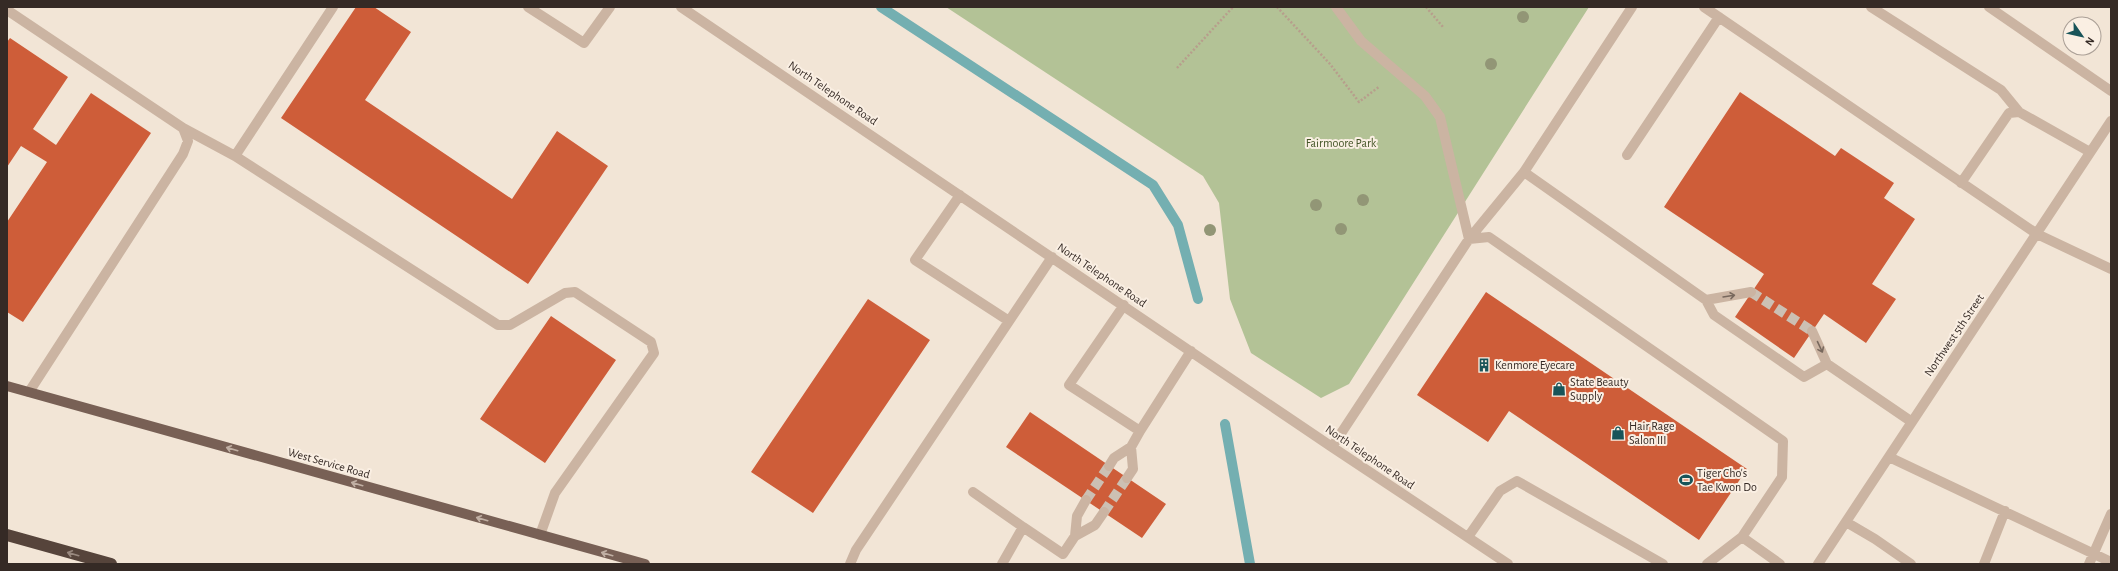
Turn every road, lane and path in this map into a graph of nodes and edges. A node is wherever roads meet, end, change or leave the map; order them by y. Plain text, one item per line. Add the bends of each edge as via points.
1 (333, 7) edge
2 (528, 7) edge
3 (610, 7) edge
4 (681, 7) edge
5 (1233, 7) edge
6 (1277, 7) edge
7 (1336, 7) edge
8 (1426, 7) edge
9 (1632, 7) edge
10 (1704, 7) edge
11 (1871, 7) edge
12 (1989, 7) edge
13 (7, 10) edge
14 (1719, 17) junction
15 (1443, 27) dead end
16 (1177, 68) dead end
17 (1384, 83) dead end
18 (2111, 91) edge
19 (2019, 112) junction
20 (2111, 121) edge
21 (183, 128) junction
22 (2090, 152) junction
23 (1627, 155) dead end
24 (235, 156) junction
25 (1524, 172) junction
26 (1961, 183) junction
27 (960, 195) junction
28 (2037, 234) junction
29 (1469, 239) junction
30 (1052, 257) junction
31 (2111, 269) edge
32 (1751, 292) tunnel mouth
33 (1706, 300) junction
34 (1124, 306) junction
35 (1009, 321) junction
36 (1812, 331) tunnel mouth
37 (1191, 351) junction
38 (1827, 364) junction
39 (7, 386) edge
40 (29, 392) junction
41 (1912, 422) junction
42 (1140, 431) junction
43 (1131, 447) junction
44 (1332, 448) junction
45 (1889, 457) junction
46 (1109, 466) tunnel mouth
47 (1127, 478) tunnel mouth
48 (973, 492) dead end
49 (1086, 500) tunnel mouth
50 (2005, 511) junction
51 (1104, 512) tunnel mouth
52 (2111, 514) edge
53 (1846, 522) junction
54 (1023, 527) junction
55 (7, 535) edge
56 (540, 535) junction
57 (1075, 536) junction
58 (1468, 537) junction
59 (1742, 537) junction
60 (2094, 554) junction
61 (2111, 562) edge
62 (111, 564) edge
63 (645, 564) edge
64 (850, 564) edge
65 (1002, 564) edge
66 (1508, 564) edge
67 (1663, 564) edge
68 (1708, 564) edge
69 (1780, 564) edge
70 (1818, 564) edge
71 (1910, 564) edge
72 (1984, 564) edge
73 (2090, 564) edge

1 - 24 street
2 - 3 street via 584,43
4 - 27 street, North Telephone Road
5 - 16 path
6 - 17 path via 1330,64 1359,102
7 - 29 street via 1361,41 1425,96 1440,117
8 - 15 path
9 - 25 street
10 - 14 street
11 - 19 street via 2001,90
12 - 18 street
13 - 21 street
14 - 23 street
14 - 26 street
19 - 22 street
19 - 26 street via 2009,113
20 - 22 street, Northwest 5th Street
21 - 24 street
21 - 40 street via 188,141 183,154
22 - 28 street, Northwest 5th Street
24 - 56 street via 498,325 510,325 565,293 575,292 651,342 654,353 555,493
25 - 29 street
25 - 33 street
26 - 28 street
27 - 30 street, North Telephone Road
27 - 35 street via 915,260
28 - 31 street
28 - 41 street, Northwest 5th Street
29 - 44 street
29 - 59 street via 1489,237 1783,441 1782,476
30 - 34 street, North Telephone Road
30 - 35 street
33 -> 32 street
33 - 38 street via 1714,315 1804,377
34 - 37 street, North Telephone Road
34 - 42 street via 1069,385
35 - 64 street via 856,550
36 -> 38 street
37 - 42 street
37 - 44 street, North Telephone Road
38 - 41 street
39 - 40 main road, West Service Road
56 -> 40 main road, West Service Road
41 - 45 street, Northwest 5th Street
42 - 43 street
43 - 46 street via 1114,458
43 - 47 street via 1133,469
44 - 58 street, North Telephone Road
45 - 50 street
45 - 53 street, Northwest 5th Street
48 - 54 street
49 - 57 street via 1077,516
50 - 60 street
50 - 72 street
51 - 57 street via 1095,525
52 - 60 street
53 - 70 street, Northwest 5th Street
53 - 71 street
54 - 57 street via 1063,554
54 - 65 street
62 -> 55 highway
63 -> 56 main road, West Service Road
58 - 66 street, North Telephone Road
58 - 67 street via 1500,491 1517,481
59 - 68 street
59 - 69 street
60 - 61 street
60 - 73 street

